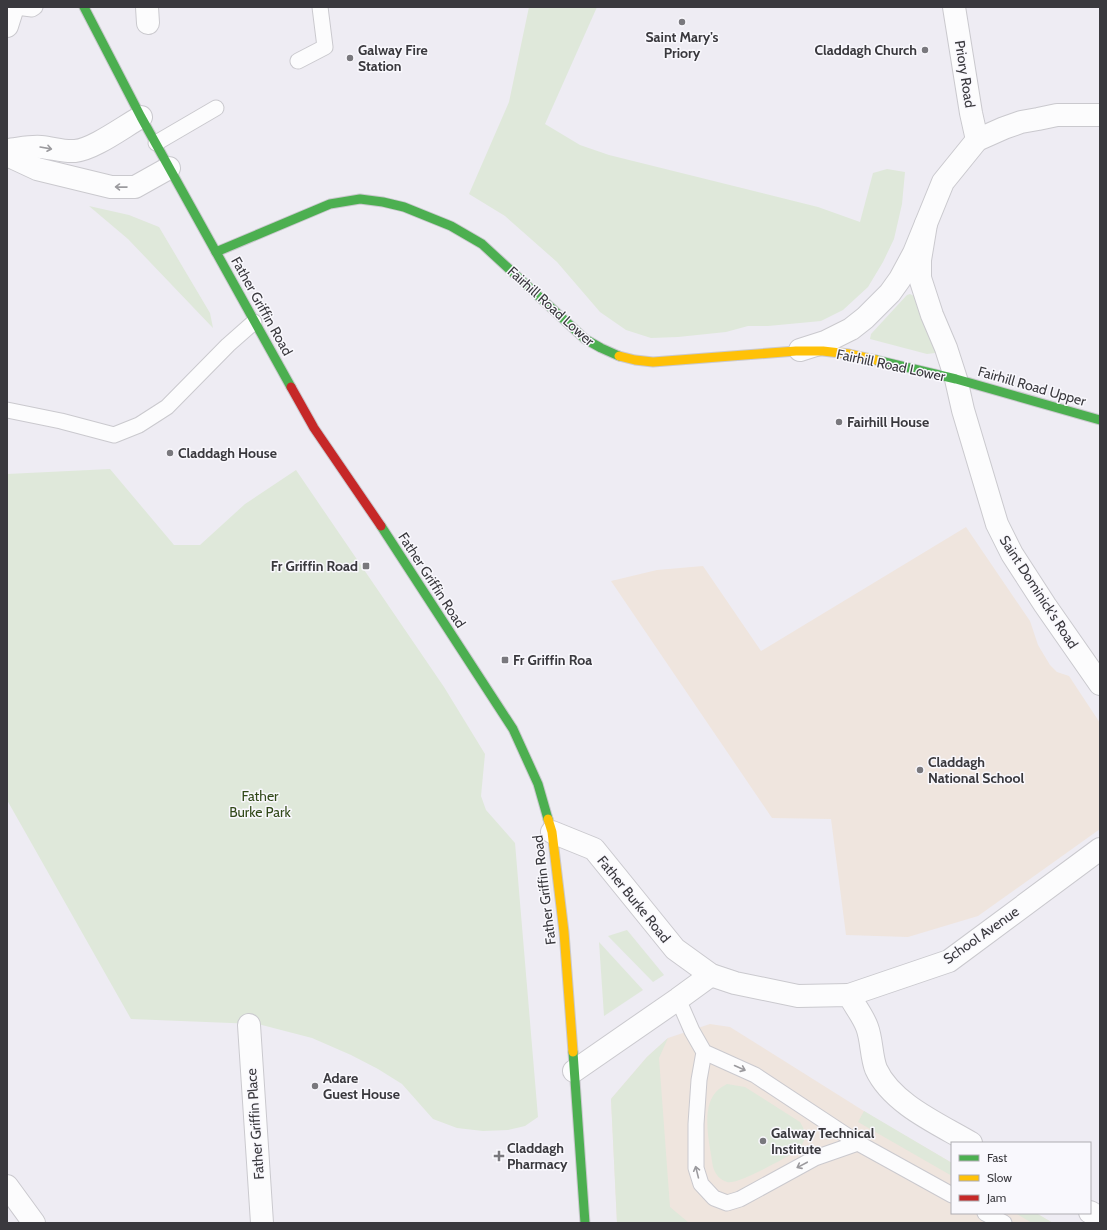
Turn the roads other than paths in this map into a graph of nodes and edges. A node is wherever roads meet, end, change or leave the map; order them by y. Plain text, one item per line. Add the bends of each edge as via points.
1 (15, 7) edge
2 (35, 7) edge
3 (84, 7) edge
4 (320, 7) edge
5 (954, 7) edge
6 (7, 26) edge
7 (298, 60) dead end
8 (216, 108) dead end
9 (1100, 115) edge
10 (141, 117) junction
11 (978, 140) junction
12 (156, 143) junction
13 (7, 150) edge
14 (7, 155) edge
15 (169, 168) junction
16 (926, 224) junction
17 (216, 252) junction
18 (254, 322) junction
19 (796, 351) junction
20 (956, 379) junction
21 (7, 410) edge
22 (1100, 420) edge
23 (1100, 684) edge
24 (552, 832) junction
25 (1100, 849) edge
26 (711, 975) junction
27 (848, 995) junction
28 (678, 999) junction
29 (249, 1025) dead end
30 (704, 1052) junction
31 (574, 1071) junction
32 (969, 1142) edge
33 (858, 1143) junction
34 (7, 1186) edge
35 (951, 1194) edge
36 (1091, 1213) edge
37 (987, 1214) edge
38 (1100, 1218) edge
39 (34, 1223) edge
40 (262, 1223) edge
41 (585, 1223) edge
42 (1004, 1223) edge

1 - 2 lane
1 - 6 street
3 - 10 main road, Father Griffin Road
4 - 7 lane via 325,47
5 - 11 street, Priory Road via 971,113
8 - 12 lane
9 - 11 street via 1057,115 1032,120 1004,128
10 - 12 main road, Father Griffin Road
13 -> 10 street via 40,146 60,151 75,151 103,140
11 - 16 street via 943,182
12 - 15 main road, Father Griffin Road
15 -> 14 street via 135,188 111,187 37,169
15 - 17 main road, Father Griffin Road
16 - 19 street via 914,253 890,294 851,329 825,342
16 - 20 street, Saint Dominick's Road via 920,278
17 - 18 main road, Father Griffin Road
17 - 19 main road, Fairhill Road Lower via 330,204 360,199 383,202 404,207 450,226 482,244 585,339 625,358 640,362 666,362
18 - 21 lane via 167,407 139,425 114,435
18 - 24 main road, Father Griffin Road via 314,428 513,729 538,784
19 - 20 main road, Fairhill Road Lower via 848,354
20 - 22 main road, Fairhill Road Upper
20 - 23 street, Saint Dominick's Road via 963,410 1002,535 1045,605
24 - 26 street, Father Burke Road via 594,849 675,949
24 - 31 main road, Father Griffin Road via 564,932
25 - 27 street, School Avenue via 949,961
26 - 27 street, Father Burke Road via 735,983 798,996
26 - 28 street
27 - 32 street via 867,1027 876,1068 886,1084 912,1108
28 - 30 lane
28 - 31 street
29 - 40 street, Father Griffin Place
30 -> 33 lane via 755,1075
33 -> 30 lane via 815,1158 740,1199 727,1203 714,1198 701,1184 696,1168 699,1080
31 - 41 main road, Father Griffin Road
33 - 35 lane
34 - 39 street
36 - 38 street
37 - 42 lane

